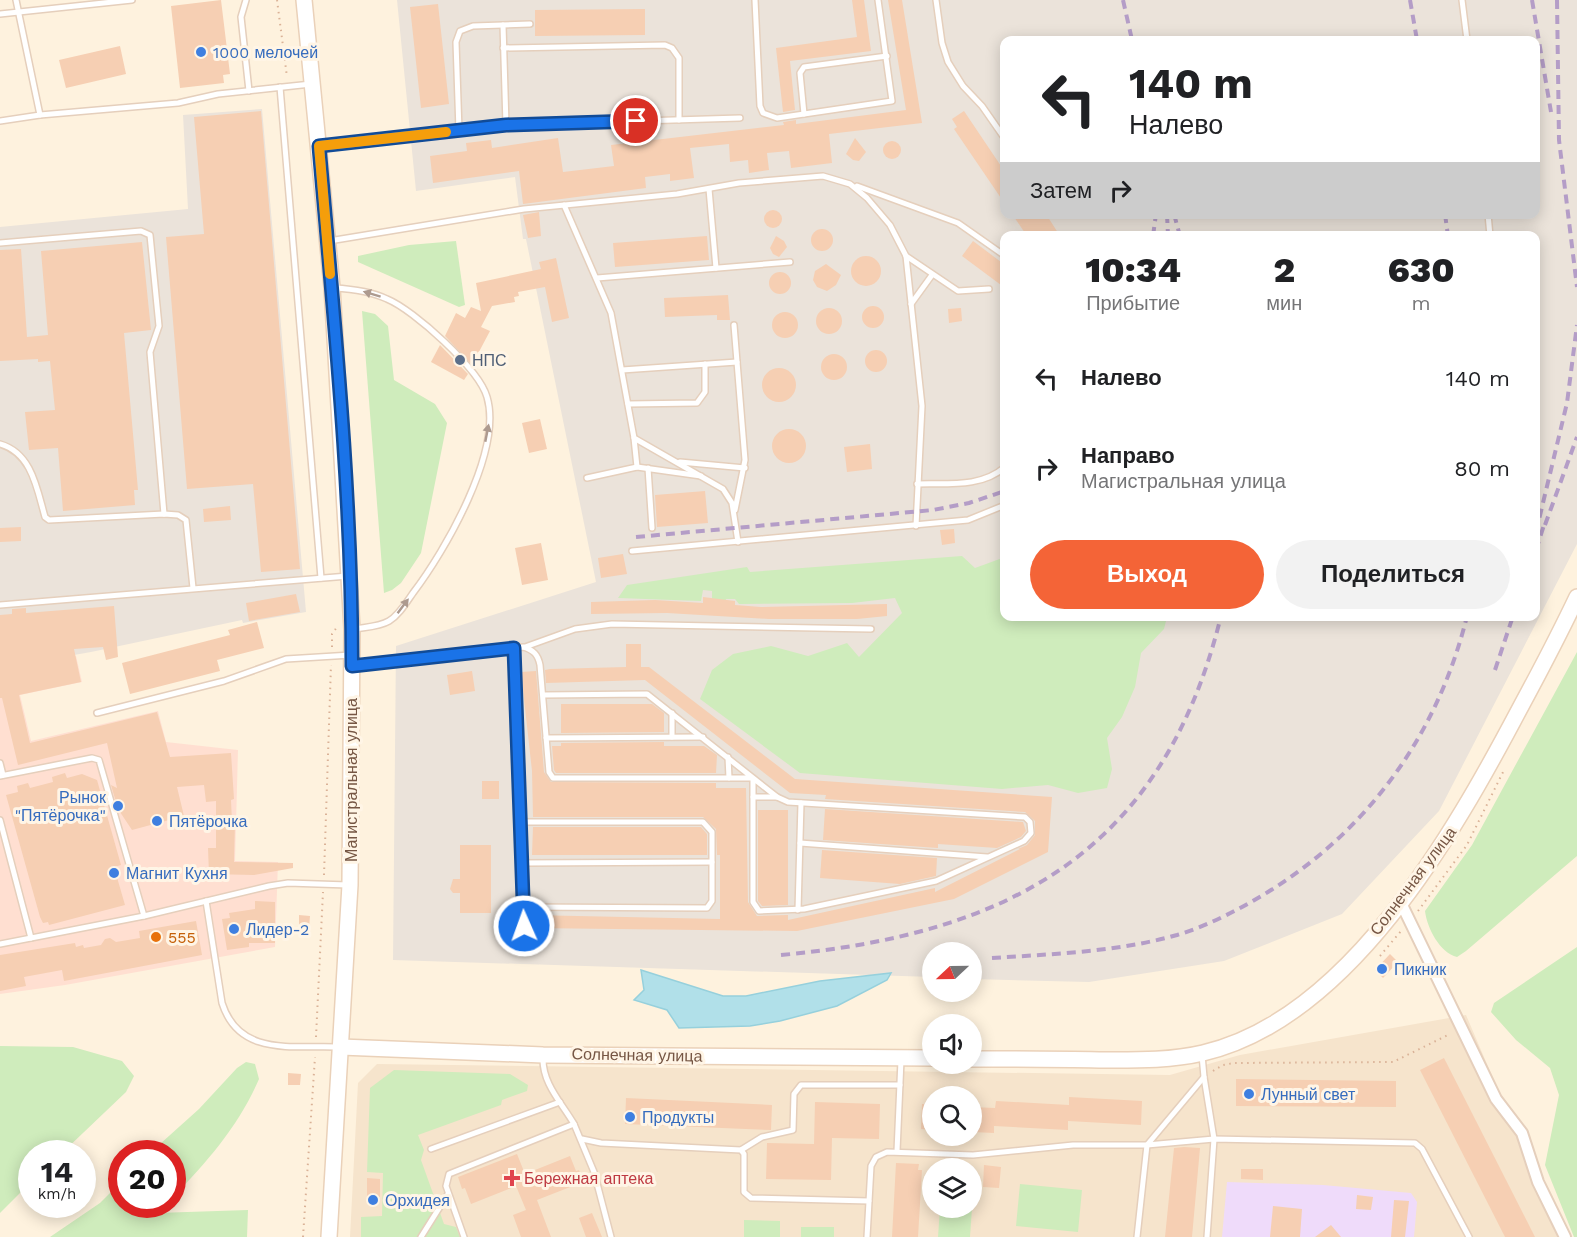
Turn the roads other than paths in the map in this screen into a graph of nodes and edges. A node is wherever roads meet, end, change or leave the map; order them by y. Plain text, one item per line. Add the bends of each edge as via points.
1 (16, 0) edge
2 (132, 0) edge
3 (246, 0) edge
4 (304, 0) edge
5 (755, 0) edge
6 (878, 0) edge
7 (936, 0) edge
8 (1462, 0) edge
9 (18, 12) junction
10 (0, 14) edge
11 (530, 24) dead end
12 (502, 25) junction
13 (1466, 36) edge
14 (503, 48) junction
15 (887, 56) junction
16 (313, 84) junction
17 (280, 87) junction
18 (249, 91) junction
19 (804, 114) junction
20 (40, 115) junction
21 (740, 118) dead end
22 (679, 120) junction
23 (0, 122) edge
24 (506, 125) junction
25 (459, 131) junction
26 (1000, 132) edge
27 (319, 146) junction
28 (850, 184) junction
29 (709, 189) junction
30 (564, 205) junction
31 (327, 242) junction
32 (0, 243) edge
33 (1000, 252) edge
34 (906, 256) junction
35 (790, 262) dead end
36 (716, 268) junction
37 (933, 275) junction
38 (597, 278) junction
39 (332, 287) junction
40 (989, 289) dead end
41 (911, 304) junction
42 (734, 325) dead end
43 (737, 362) junction
44 (705, 364) junction
45 (622, 370) junction
46 (628, 404) junction
47 (634, 438) junction
48 (0, 444) edge
49 (678, 462) junction
50 (637, 467) junction
51 (648, 468) junction
52 (745, 468) junction
53 (1000, 471) edge
54 (587, 477) dead end
55 (705, 477) junction
56 (917, 484) junction
57 (1000, 507) edge
58 (735, 512) junction
59 (164, 514) junction
60 (915, 526) junction
61 (652, 528) dead end
62 (738, 542) junction
63 (632, 551) dead end
64 (351, 576) junction
65 (321, 578) junction
66 (193, 588) junction
67 (1577, 597) edge
68 (0, 605) edge
69 (345, 627) junction
70 (871, 629) dead end
71 (523, 647) junction
72 (514, 648) junction
73 (352, 661) junction
74 (543, 694) junction
75 (97, 712) dead end
76 (672, 713) junction
77 (672, 737) junction
78 (703, 737) junction
79 (546, 738) junction
80 (728, 758) junction
81 (0, 763) edge
82 (2, 776) edge
83 (729, 778) junction
84 (753, 778) junction
85 (753, 796) junction
86 (777, 797) junction
87 (801, 803) junction
88 (0, 820) edge
89 (520, 822) junction
90 (800, 843) junction
91 (7, 847) junction
92 (0, 849) edge
93 (989, 857) junction
94 (712, 862) junction
95 (522, 863) junction
96 (350, 885) junction
97 (206, 901) junction
98 (1401, 903) junction
99 (523, 907) junction
100 (798, 910) junction
101 (144, 916) junction
102 (524, 926) dead end
103 (31, 938) junction
104 (0, 944) edge
105 (341, 1047) junction
106 (543, 1054) junction
107 (1201, 1054) junction
108 (901, 1058) junction
109 (922, 1059) edge
110 (982, 1059) edge
111 (1204, 1077) junction
112 (900, 1085) junction
113 (560, 1102) junction
114 (574, 1124) junction
115 (582, 1139) junction
116 (1214, 1139) junction
117 (1147, 1145) junction
118 (432, 1149) dead end
119 (741, 1150) junction
120 (897, 1151) junction
121 (448, 1194) junction
122 (869, 1201) junction
123 (329, 1237) edge
124 (421, 1237) edge
125 (464, 1237) edge
126 (611, 1237) edge
127 (867, 1237) edge
128 (1137, 1237) edge
129 (1207, 1237) edge
130 (1469, 1237) edge
131 (1565, 1237) edge

1 - 9 lane
2 - 9 lane
3 - 18 lane via 241,17
4 - 16 street, Магистральная улица
5 - 19 lane via 761,110 772,117
6 - 15 lane
7 - 26 lane via 948,62
8 - 13 lane
9 - 10 lane
9 - 20 lane
11 - 12 lane
12 - 14 lane
12 - 25 lane via 466,28 458,36
14 - 22 lane via 665,45 679,58
14 - 24 lane
15 - 19 lane via 804,67 800,73
15 - 19 lane via 892,101
16 - 17 lane
16 - 27 street, Магистральная улица
17 - 18 lane
17 - 65 lane
18 - 20 lane via 178,103
20 - 23 lane
21 - 22 lane
22 - 24 lane
24 - 25 lane
25 - 27 lane
27 - 31 street, Магистральная улица
28 - 29 lane via 823,176
28 - 33 lane via 958,223
28 - 34 lane via 890,225
29 - 30 lane
29 - 36 lane
30 - 31 lane
30 - 38 lane
31 - 39 street, Магистральная улица
32 - 59 lane via 141,231 150,235 159,326 150,352
34 - 37 lane
34 - 41 lane
35 - 36 lane
36 - 38 lane
37 - 40 lane via 958,291
37 - 41 lane
38 - 45 lane via 611,313
39 - 64 street, Магистральная улица
69 -> 39 lane via 388,622 437,563 478,475 489,409 476,375 415,315 380,296
41 - 56 lane via 922,406
42 - 43 lane
43 - 44 lane
43 - 52 lane
44 - 45 lane
44 - 46 lane via 705,392 697,403
45 - 46 lane
46 - 47 lane
47 - 49 lane
47 - 50 lane
48 - 59 lane via 8,446 29,466 49,520
49 - 52 lane
49 - 55 lane
50 - 51 lane
50 - 54 lane
51 - 55 lane
51 - 61 lane
52 - 58 lane
53 - 56 lane via 976,482
55 - 58 lane via 729,495
56 - 60 lane
57 - 60 lane via 968,520
58 - 62 lane
59 - 66 lane via 186,520
60 - 62 lane
62 - 63 lane
64 - 65 lane
64 - 69 street, Магистральная улица
65 - 66 lane
66 - 68 lane
67 - 98 street, Солнечная улица via 1482,780
69 - 73 street, Магистральная улица
70 - 71 lane via 612,624 575,629
71 - 72 lane
71 - 74 lane via 539,659
72 - 73 lane
72 - 89 lane
73 - 75 lane via 331,656 286,659 224,681
73 - 96 street, Магистральная улица
74 - 76 lane via 640,692
74 - 79 lane
76 - 77 lane
76 - 78 lane
77 - 78 lane
77 - 79 lane
78 - 80 lane
79 - 83 lane via 549,772 556,779
80 - 83 lane
80 - 84 lane
81 - 82 lane
82 - 101 lane via 92,758 99,760
83 - 84 lane
84 - 85 lane
84 - 86 lane
85 - 86 lane
85 - 100 lane via 754,906 759,911
86 - 87 lane
87 - 90 lane
87 - 93 lane via 1029,820 1027,839
88 - 91 lane
89 - 94 lane via 703,822 711,828
89 - 95 lane
90 - 93 lane
90 - 100 lane
91 - 92 lane
91 - 103 lane
93 - 100 lane via 936,881
94 - 95 lane
94 - 99 lane via 712,900 704,909
95 - 99 lane
96 - 97 lane via 282,884
96 - 105 street, Магистральная улица
97 - 101 lane
97 - 105 lane via 227,1019 246,1038 261,1044
98 - 107 street, Солнечная улица via 1335,974 1282,1019 1234,1044
98 - 131 street via 1496,1099 1522,1133 1538,1182
99 - 102 lane
101 - 103 lane
103 - 104 lane
105 - 106 street, Солнечная улица
105 - 123 street, Магистральная улица
106 - 108 street, Солнечная улица
106 - 113 lane via 542,1071
107 - 110 street, Солнечная улица via 1135,1060
107 - 111 lane
108 - 109 street, Солнечная улица
108 - 112 lane
111 - 116 lane
111 - 117 lane
112 - 119 lane via 801,1085 794,1094 793,1130 762,1137
112 - 120 lane
113 - 114 lane
113 - 118 lane
114 - 115 lane
114 - 121 lane via 456,1169 447,1180
115 - 119 lane
115 - 126 lane
116 - 117 lane
116 - 129 lane
116 - 130 lane via 1415,1143 1422,1149
117 - 120 lane via 1073,1145 973,1155
117 - 128 lane
119 - 122 lane via 744,1192 751,1198
120 - 122 lane via 880,1154 872,1162
121 - 124 lane
121 - 125 lane
122 - 127 lane

